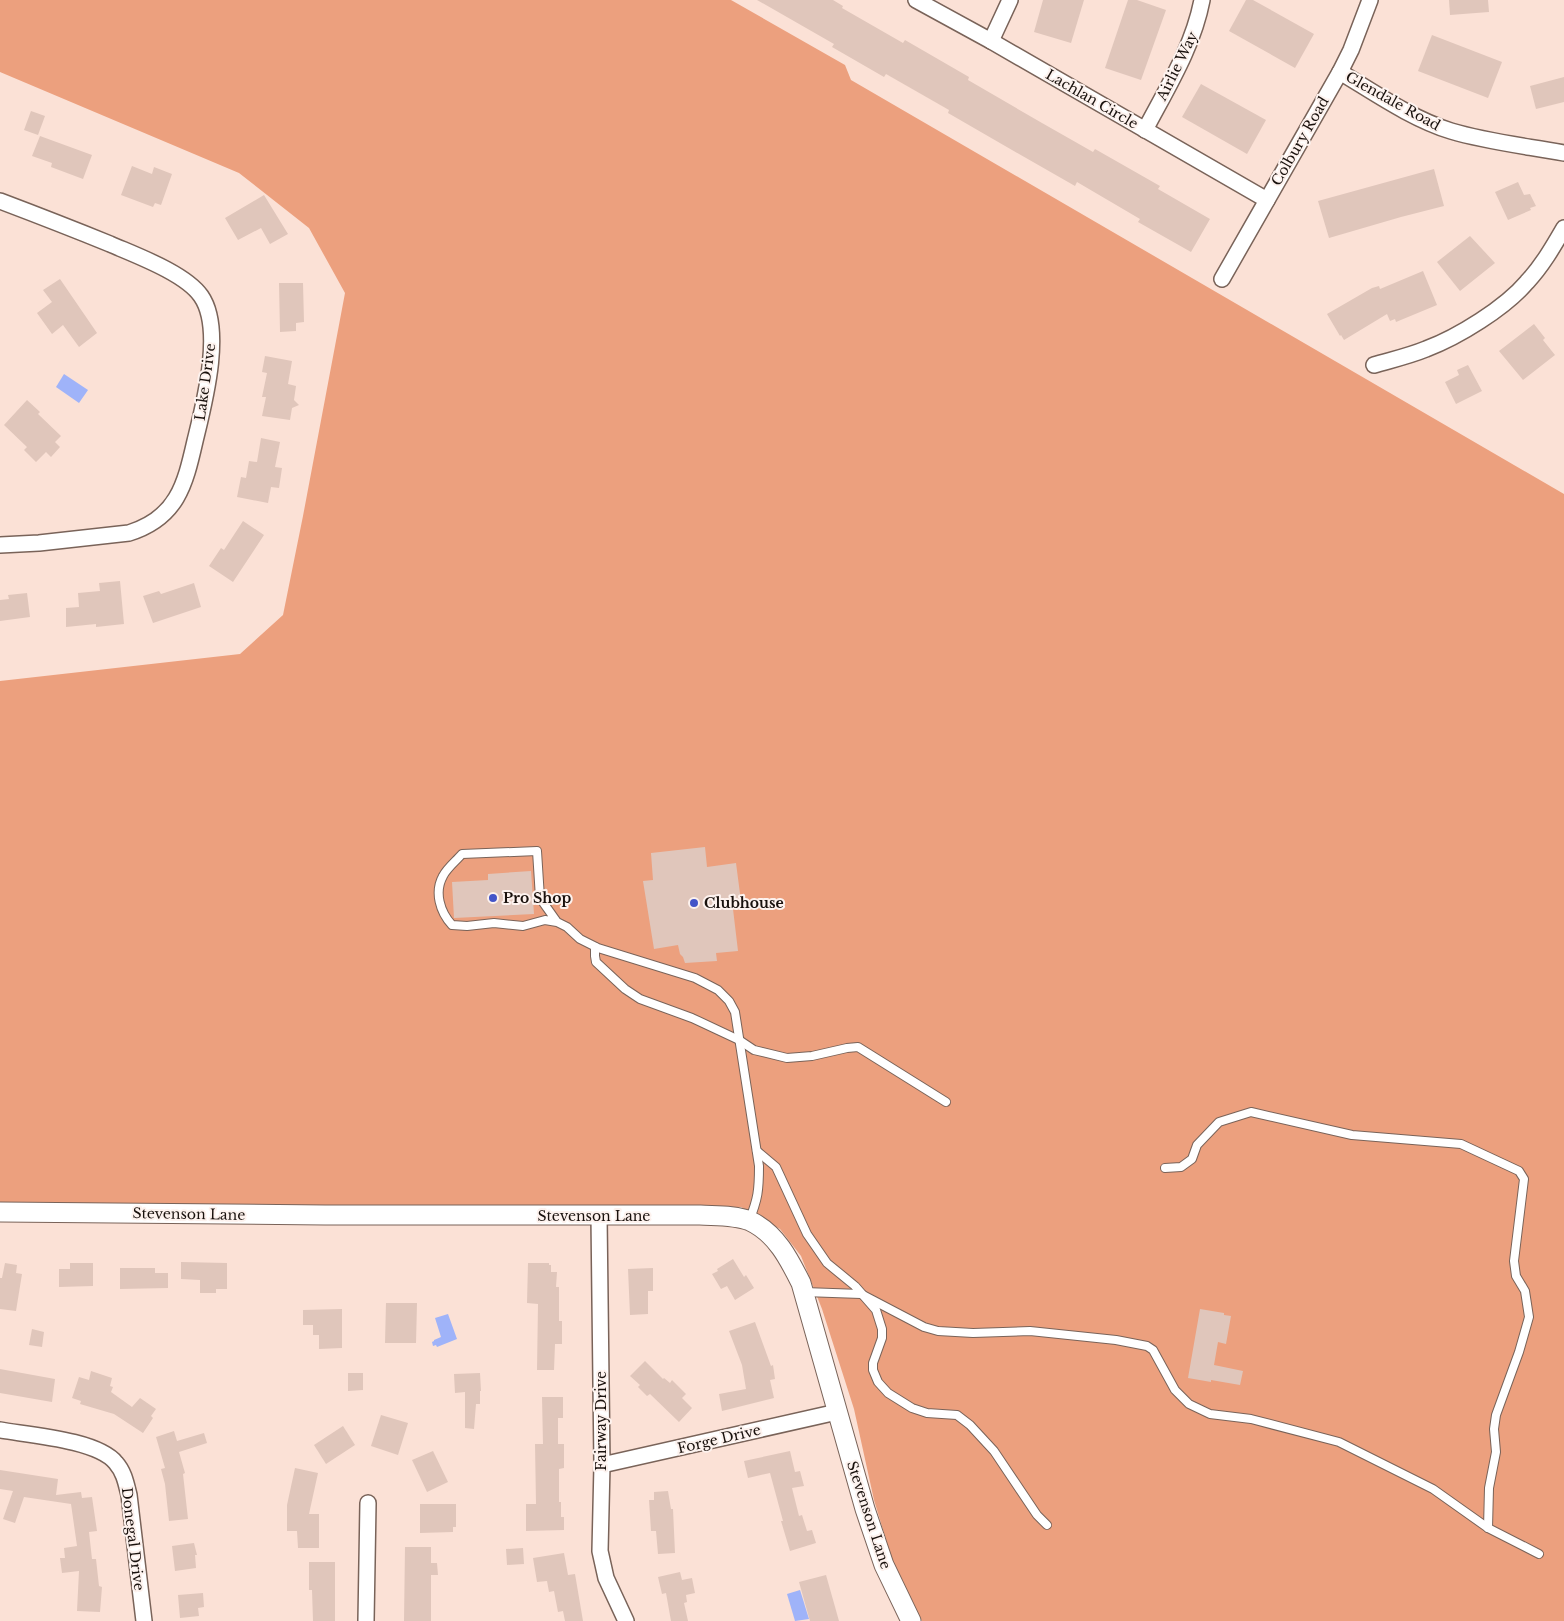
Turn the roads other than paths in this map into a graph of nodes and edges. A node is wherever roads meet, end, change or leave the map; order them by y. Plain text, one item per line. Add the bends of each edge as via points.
1 (916, 0) edge
2 (1010, 0) edge
3 (1202, 0) edge
4 (1370, 0) edge
5 (992, 41) junction
6 (1340, 72) junction
7 (1145, 130) junction
8 (1564, 153) edge
9 (1267, 200) junction
10 (0, 201) edge
11 (1564, 228) edge
12 (1222, 279) dead end
13 (1374, 365) dead end
14 (0, 545) edge
15 (557, 922) junction
16 (596, 946) junction
17 (739, 1040) junction
18 (946, 1102) dead end
19 (757, 1152) junction
20 (1165, 1168) dead end
21 (0, 1212) edge
22 (599, 1216) junction
23 (749, 1221) junction
24 (804, 1292) junction
25 (861, 1294) junction
26 (836, 1412) junction
27 (0, 1430) edge
28 (602, 1465) junction
29 (368, 1503) dead end
30 (1047, 1525) dead end
31 (1488, 1528) junction
32 (1539, 1554) dead end
33 (144, 1621) edge
34 (366, 1621) edge
35 (626, 1621) edge
36 (911, 1621) edge

1 - 5 street, Lachlan Circle
2 - 5 street
3 - 7 street, Airlie Way via 1190,44
4 - 6 street, Colbury Road
5 - 7 street, Lachlan Circle
6 - 8 street, Glendale Road via 1422,119 1450,131 1514,146
6 - 9 street, Colbury Road
7 - 9 street, Lachlan Circle
9 - 12 street, Colbury Road
10 - 14 street, Lake Drive via 175,274 201,296 210,322 211,351 205,400 187,476 172,506 160,518 142,529 121,535
11 - 13 street via 1527,283 1504,303 1460,333 1426,349
15 - 15 lane via 540,898 537,851 462,854 443,876 438,892 443,912 452,925 494,923 523,926 545,920
15 - 16 lane
16 - 17 lane via 596,962 640,999
16 - 17 lane via 695,978 718,990 735,1012
17 - 18 lane via 754,1050 787,1058 858,1047
17 - 19 lane
19 - 23 lane via 759,1189
19 - 25 lane via 776,1167 807,1234 827,1263
20 - 31 lane via 1181,1167 1192,1159 1197,1145 1219,1122 1251,1112 1352,1135 1461,1144 1519,1171 1524,1179 1514,1261 1516,1276 1526,1291 1528,1317 1496,1415 1496,1452
21 - 22 street, Stevenson Lane
22 - 23 street, Stevenson Lane via 700,1215
22 - 28 street, Fairway Drive
23 - 24 street, Stevenson Lane via 776,1241 790,1261
24 - 25 lane
24 - 26 street, Stevenson Lane
25 - 30 lane via 876,1310 882,1329 873,1362 878,1382 888,1394 912,1408 927,1413 957,1415 970,1425 994,1451
25 - 31 lane via 938,1331 1030,1331 1147,1346 1153,1350 1180,1396 1194,1407 1210,1414 1250,1418 1339,1442 1433,1489
26 - 28 street, Forge Drive
26 - 36 street, Stevenson Lane via 874,1537
27 - 33 street, Donegal Drive via 86,1445 102,1451 116,1462 129,1495
28 - 35 street, Fairway Drive via 600,1551 606,1578
29 - 34 street
31 - 32 lane

